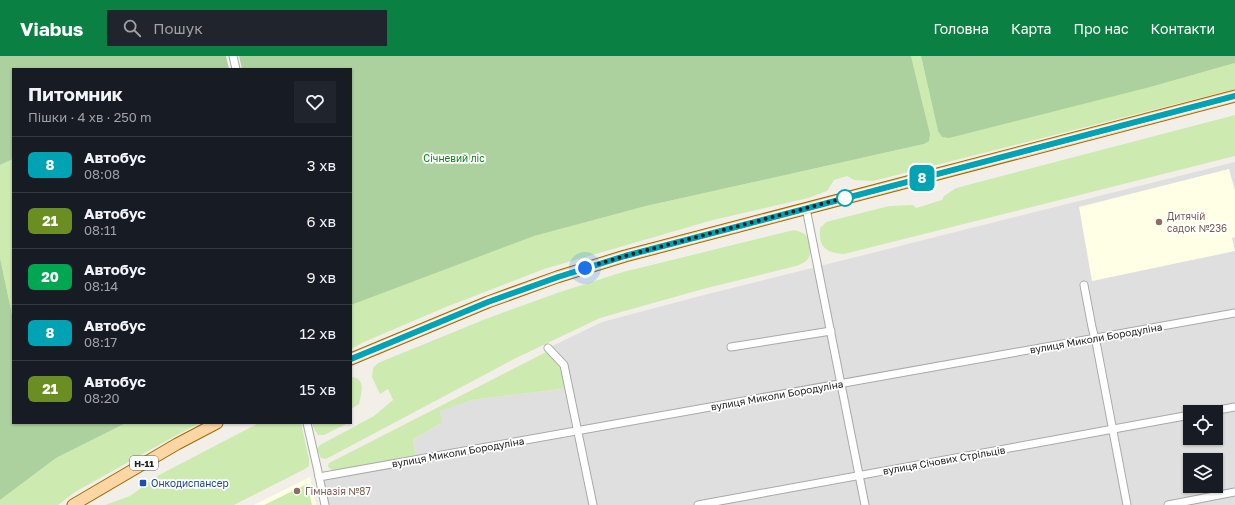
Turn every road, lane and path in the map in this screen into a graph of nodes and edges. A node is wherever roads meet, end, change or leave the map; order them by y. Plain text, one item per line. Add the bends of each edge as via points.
1 (233, 56) edge
2 (236, 68) edge
3 (1235, 96) edge
4 (806, 208) junction
5 (1084, 285) dead end
6 (1235, 313) edge
7 (831, 331) junction
8 (1095, 338) junction
9 (731, 347) dead end
10 (548, 348) dead end
11 (352, 359) edge
12 (841, 383) junction
13 (1235, 407) edge
14 (1223, 409) edge
15 (1183, 416) edge
16 (215, 424) edge
17 (307, 424) edge
18 (1112, 429) junction
19 (577, 430) junction
20 (860, 475) junction
21 (319, 477) junction
22 (1235, 492) edge
23 (73, 505) edge
24 (325, 505) edge
25 (593, 505) edge
26 (698, 505) edge
27 (865, 505) edge
28 (1127, 505) edge
29 (1168, 505) edge

1 - 2 street
3 - 4 main road
4 - 7 street
4 - 11 main road via 625,256 558,277 488,302
5 - 8 street
6 - 8 street, вулиця Миколи Бородуліна
7 - 9 street
7 - 12 street
8 - 12 street, вулиця Миколи Бородуліна
8 - 18 street
10 - 19 street via 564,366
12 - 19 street, вулиця Миколи Бородуліна
12 - 20 street
13 - 14 street
15 - 18 street, вулиця Січових Стрільців
16 - 23 main road, Н-11
17 - 21 street
18 - 20 street, вулиця Січових Стрільців
18 - 28 street
19 - 21 street, вулиця Миколи Бородуліна
19 - 25 street
20 - 26 street, вулиця Січових Стрільців
20 - 27 street
21 - 24 street
22 - 29 street

